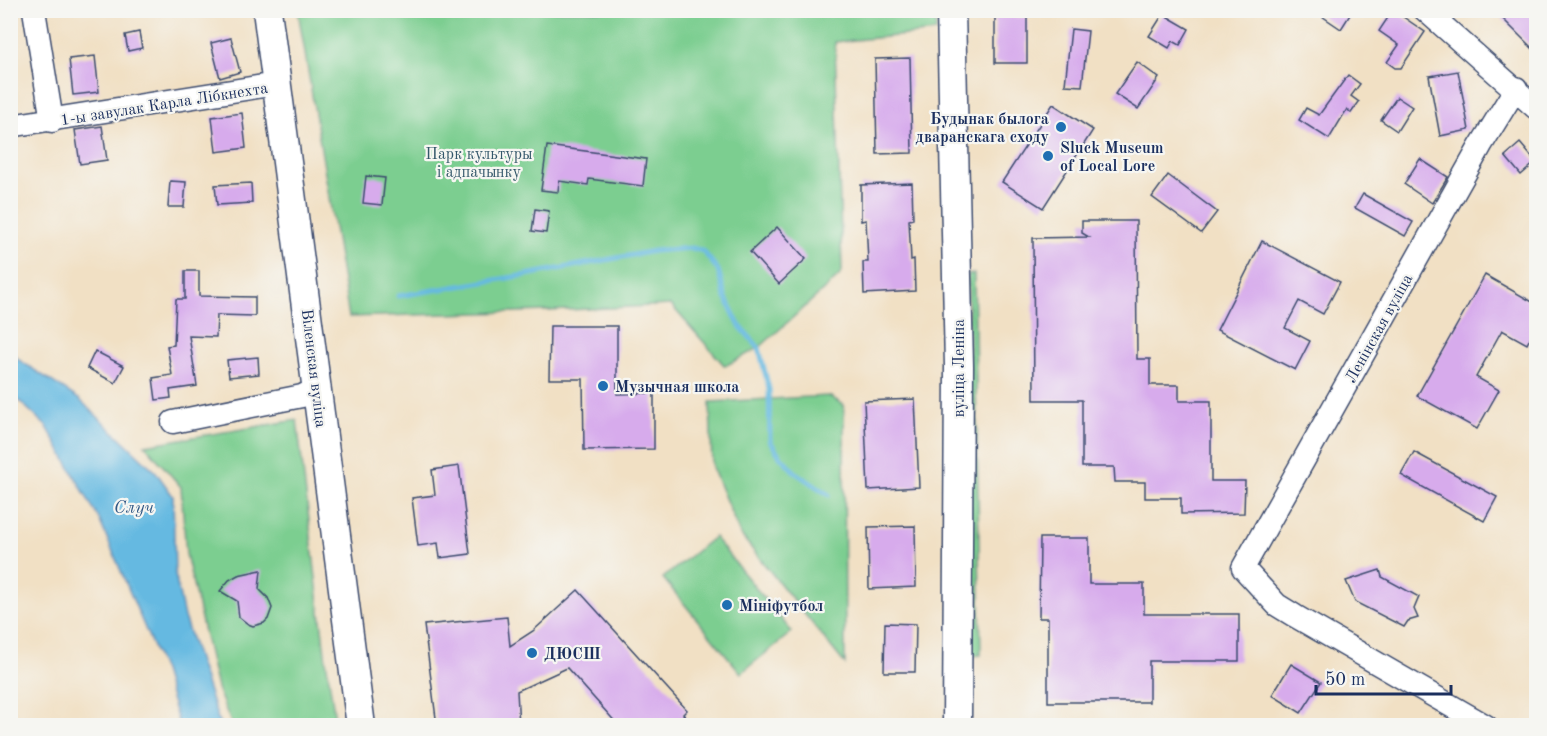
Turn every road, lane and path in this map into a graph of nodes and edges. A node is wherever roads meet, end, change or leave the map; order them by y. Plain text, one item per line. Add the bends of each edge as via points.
1 (34, 10) edge
2 (267, 10) edge
3 (951, 10) edge
4 (1425, 10) edge
5 (276, 84) junction
6 (1516, 88) junction
7 (1536, 108) edge
8 (52, 121) junction
9 (10, 126) edge
10 (318, 388) junction
11 (173, 422) dead end
12 (361, 726) edge
13 (957, 726) edge
14 (1486, 726) edge

1 - 8 street, 1-ы завулак Карла Лібкнехта
2 - 5 main road, Віленская вуліца
3 - 13 main road, вуліца Леніна via 959,366
4 - 6 street
5 - 8 street, 1-ы завулак Карла Лібкнехта
5 - 10 main road, Віленская вуліца
6 - 7 street
6 - 14 street, Ленінская вуліца via 1243,568 1277,605
8 - 9 street, 1-ы завулак Карла Лібкнехта
10 - 11 street via 302,396
10 - 12 main road, Віленская вуліца

